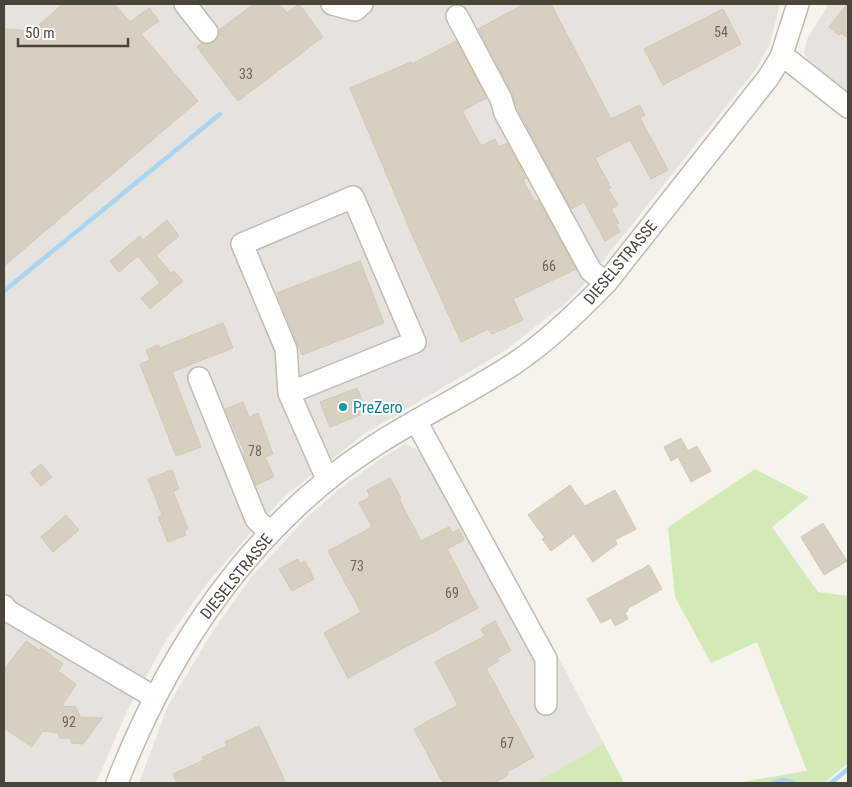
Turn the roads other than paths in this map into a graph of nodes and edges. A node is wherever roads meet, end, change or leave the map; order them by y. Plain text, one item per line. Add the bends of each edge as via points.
1 (185, 4) edge
2 (332, 4) edge
3 (362, 4) edge
4 (798, 4) edge
5 (457, 16) dead end
6 (207, 32) dead end
7 (781, 57) junction
8 (848, 107) edge
9 (606, 283) junction
10 (198, 378) dead end
11 (289, 393) junction
12 (416, 421) junction
13 (327, 479) junction
14 (270, 533) junction
15 (4, 606) edge
16 (154, 697) junction
17 (546, 704) dead end
18 (117, 783) edge

1 - 6 street
2 - 3 street via 355,10
4 - 7 street, DIESELSTRASSE
5 - 9 street via 501,99 505,113 591,271
7 - 8 street
7 - 9 street, DIESELSTRASSE via 768,78
9 - 12 street, DIESELSTRASSE via 579,311 515,363
10 - 14 street via 256,520
11 - 11 street via 415,342 353,197 242,244 286,350
11 - 13 street
12 - 13 street, DIESELSTRASSE
12 - 17 street via 546,659
13 - 14 street, DIESELSTRASSE
14 - 16 street, DIESELSTRASSE via 200,620
15 - 16 street
16 - 18 street, DIESELSTRASSE

